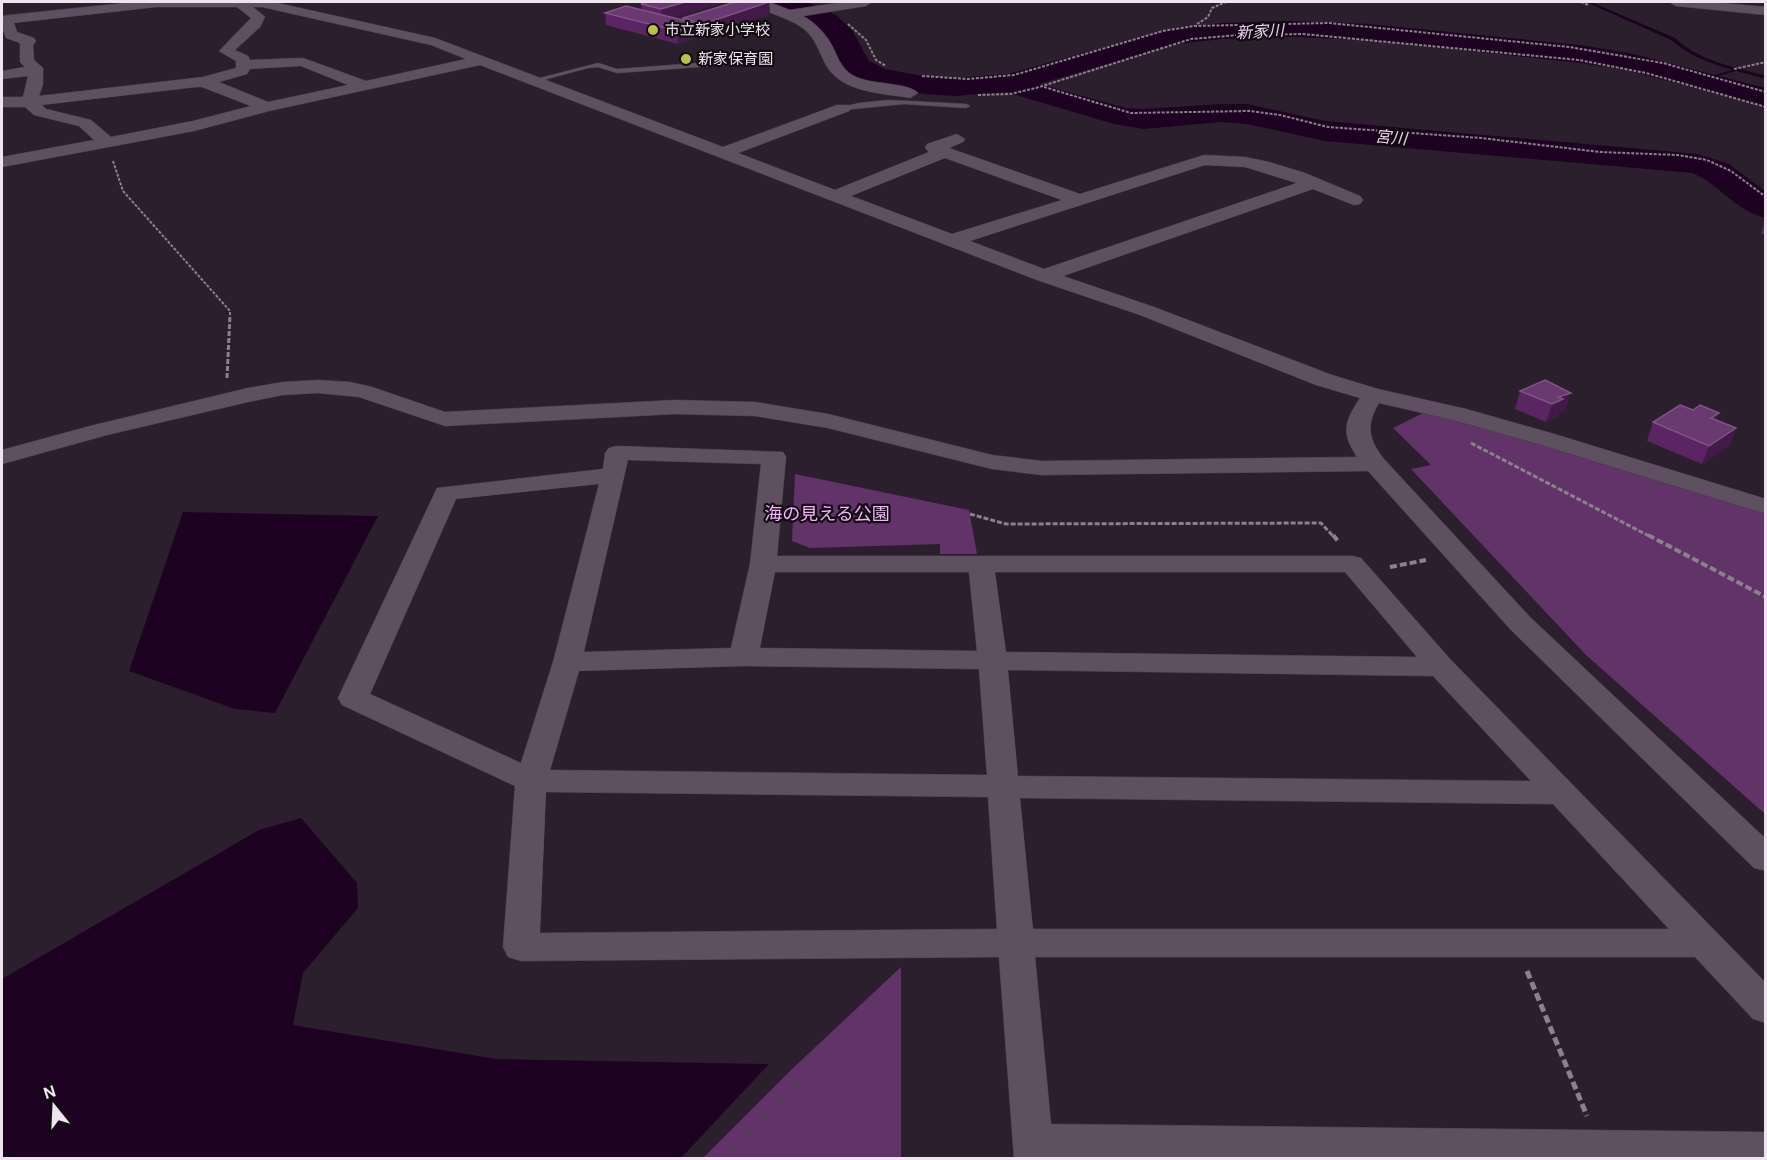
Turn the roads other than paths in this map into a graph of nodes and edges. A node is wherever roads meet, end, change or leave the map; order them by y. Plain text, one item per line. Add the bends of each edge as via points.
1 (309, 2) edge
2 (757, 2) edge
3 (866, 2) edge
4 (1676, 2) edge
5 (260, 3) edge
6 (1766, 11) edge
7 (788, 14) junction
8 (4, 20) edge
9 (482, 60) junction
10 (738, 62) dead end
11 (244, 65) junction
12 (36, 70) junction
13 (2, 75) edge
14 (536, 81) junction
15 (204, 82) junction
16 (363, 85) junction
17 (875, 87) junction
18 (910, 93) dead end
19 (2, 102) edge
20 (29, 102) junction
21 (929, 102) junction
22 (966, 106) dead end
23 (267, 107) junction
24 (843, 108) joint
25 (108, 143) junction
26 (724, 152) junction
27 (2, 162) edge
28 (1312, 183) junction
29 (837, 195) junction
30 (1080, 200) junction
31 (1354, 200) dead end
32 (953, 240) junction
33 (1044, 276) junction
34 (1373, 395) junction
35 (2, 457) edge
36 (1375, 464) junction
37 (614, 475) junction
38 (1766, 507) edge
39 (763, 564) junction
40 (981, 564) junction
41 (744, 657) junction
42 (993, 661) junction
43 (567, 662) junction
44 (1441, 667) junction
45 (531, 781) junction
46 (1003, 787) junction
47 (1560, 793) junction
48 (1766, 859) edge
49 (1016, 943) junction
50 (1701, 943) junction
51 (1766, 1008) edge
52 (1033, 1150) edge
53 (1766, 1150) edge

1 - 5 street
2 - 7 street
3 - 7 street
4 - 6 street
5 - 8 street via 156,3
5 - 9 street via 415,37
5 - 11 street via 255,24 226,51 243,59
7 - 17 street via 817,33 831,65 844,76
8 - 12 street via 11,35 29,41 27,62
9 - 14 street
9 - 16 street
10 - 14 lane via 617,71 598,65
11 - 15 street via 242,72
11 - 16 street via 303,62
12 - 13 street
12 - 20 street
14 - 26 street
15 - 20 street
15 - 23 street
16 - 23 street
17 - 18 street
17 - 21 lane
19 - 20 street
20 - 25 street via 40,112 85,123
21 - 22 lane
21 - 24 lane
23 - 25 street
24 - 26 street
25 - 27 street
26 - 29 street
28 - 30 street via 1274,167 1228,159 1204,160
28 - 31 street
28 - 33 street
29 - 30 street via 951,145
29 - 32 street
30 - 32 street
32 - 33 street
33 - 34 street
34 - 36 street via 1358,418 1358,443
34 - 38 street via 1543,438
35 - 36 street via 123,423 305,386 364,391 445,419 675,407 755,409 828,421 992,462 1042,468
36 - 48 street via 1520,623
37 - 39 street via 617,453 774,457
37 - 43 street
37 - 45 street via 446,493 353,698
39 - 40 street
39 - 41 street
40 - 42 street
40 - 44 street via 1352,564
41 - 42 street
41 - 43 street
42 - 44 street
42 - 46 street
43 - 45 street
44 - 47 street
45 - 46 street
45 - 49 street via 521,947
46 - 47 street
46 - 49 street
47 - 50 street
49 - 50 street
49 - 52 street
50 - 51 street
52 - 53 street

